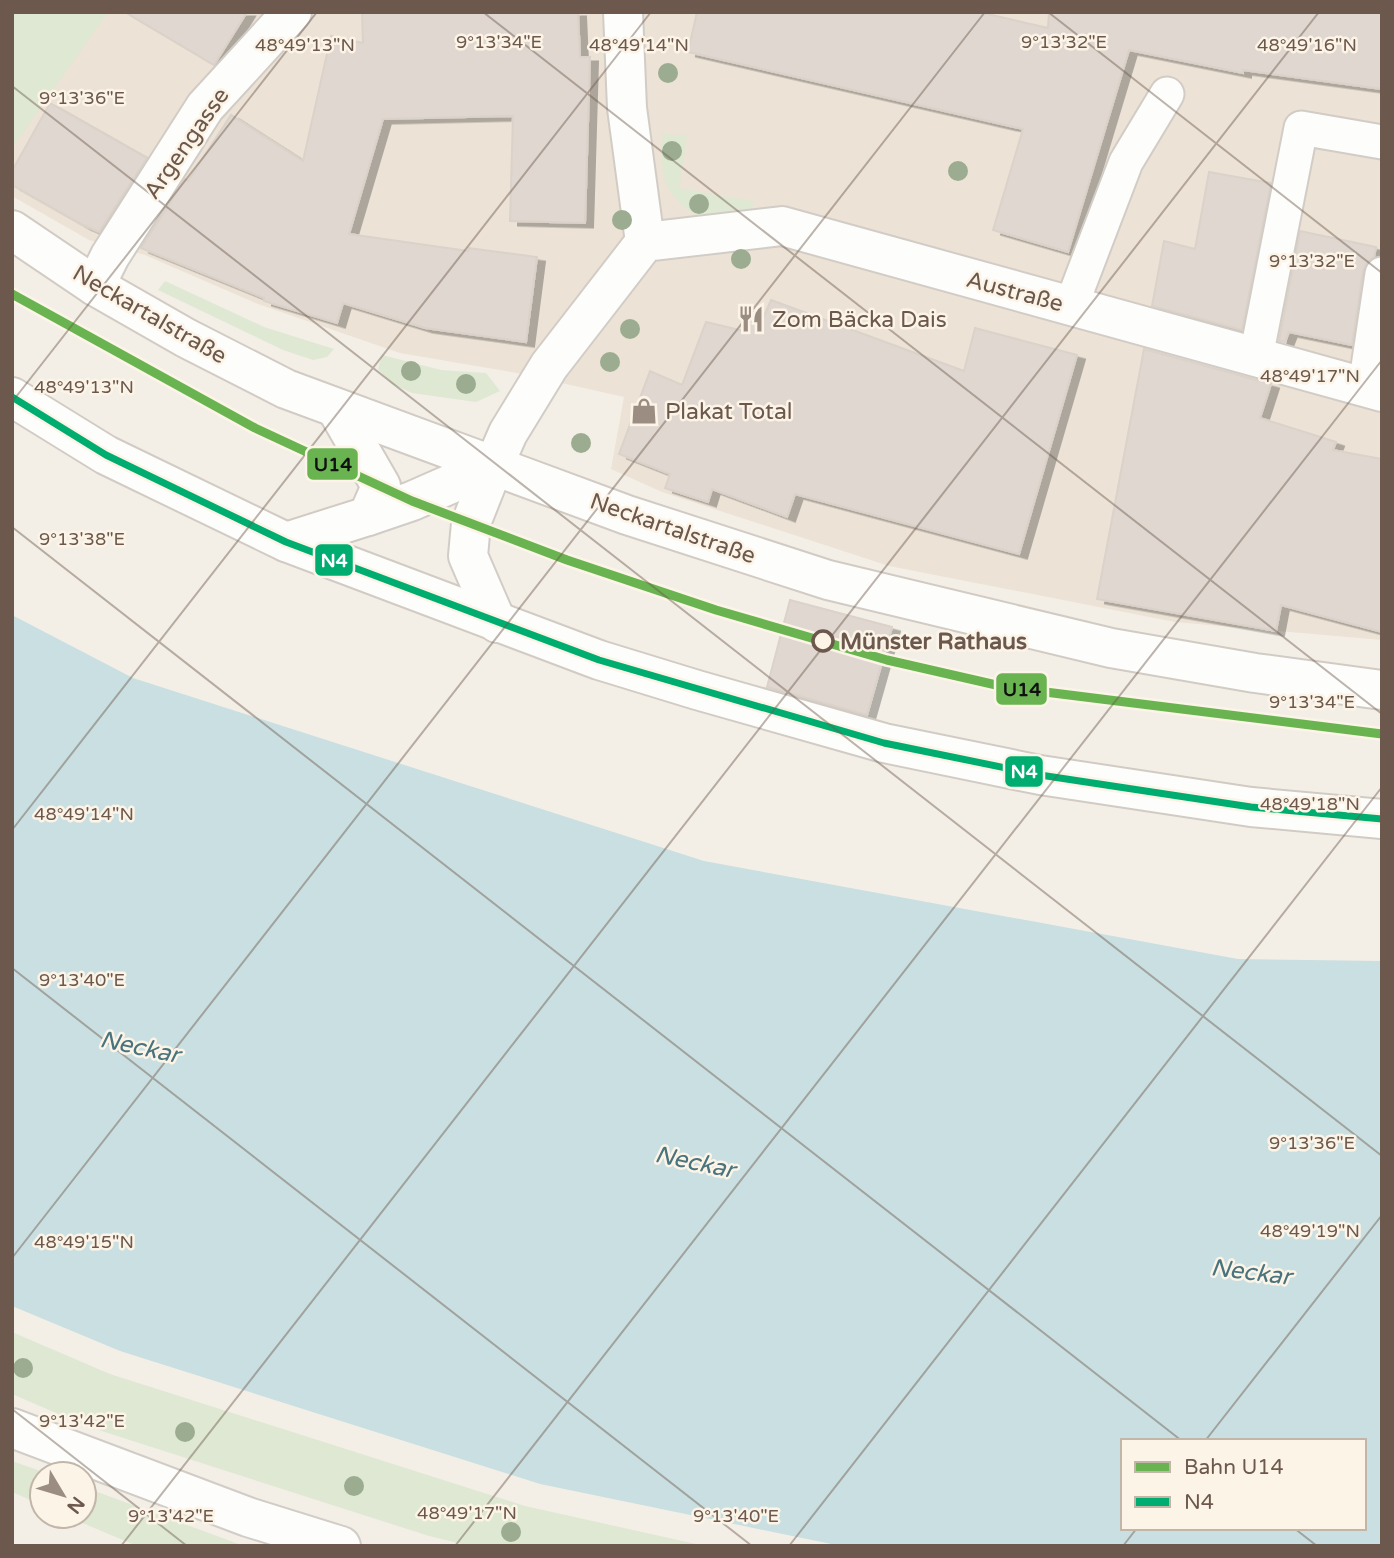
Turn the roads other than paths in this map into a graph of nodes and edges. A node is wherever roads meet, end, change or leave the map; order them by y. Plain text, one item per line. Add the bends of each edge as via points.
1 (292, 12) edge
2 (623, 12) edge
3 (1167, 94) dead end
4 (1382, 142) edge
5 (12, 230) edge
6 (645, 242) junction
7 (1382, 274) edge
8 (95, 286) junction
9 (1071, 306) junction
10 (1256, 357) junction
11 (1374, 389) edge
12 (12, 397) edge
13 (336, 408) junction
14 (494, 465) junction
15 (368, 516) junction
16 (286, 542) junction
17 (497, 623) junction
18 (1382, 690) edge
19 (1382, 819) edge
20 (12, 1427) edge
21 (341, 1546) edge

1 - 8 main road, Argengasse via 205,107
2 - 6 main road via 626,108
3 - 9 lane via 1126,162
4 - 10 lane via 1301,128
5 - 8 main road, Neckartalstraße
6 - 9 main road, Austraße via 782,226
6 - 14 main road via 533,389
7 - 11 lane
8 - 13 main road, Neckartalstraße via 286,389
9 - 10 main road, Austraße
10 - 11 main road, Austraße
12 - 16 main road via 106,455
13 - 14 main road, Neckartalstraße
13 - 15 main road via 381,485
14 - 15 main road
14 - 17 main road via 471,523 468,556
14 - 18 main road, Neckartalstraße via 627,515 828,580 1111,648
15 - 16 main road
16 - 17 main road
17 - 19 main road via 599,660 884,743 1054,778 1251,807
20 - 21 main road via 248,1517

